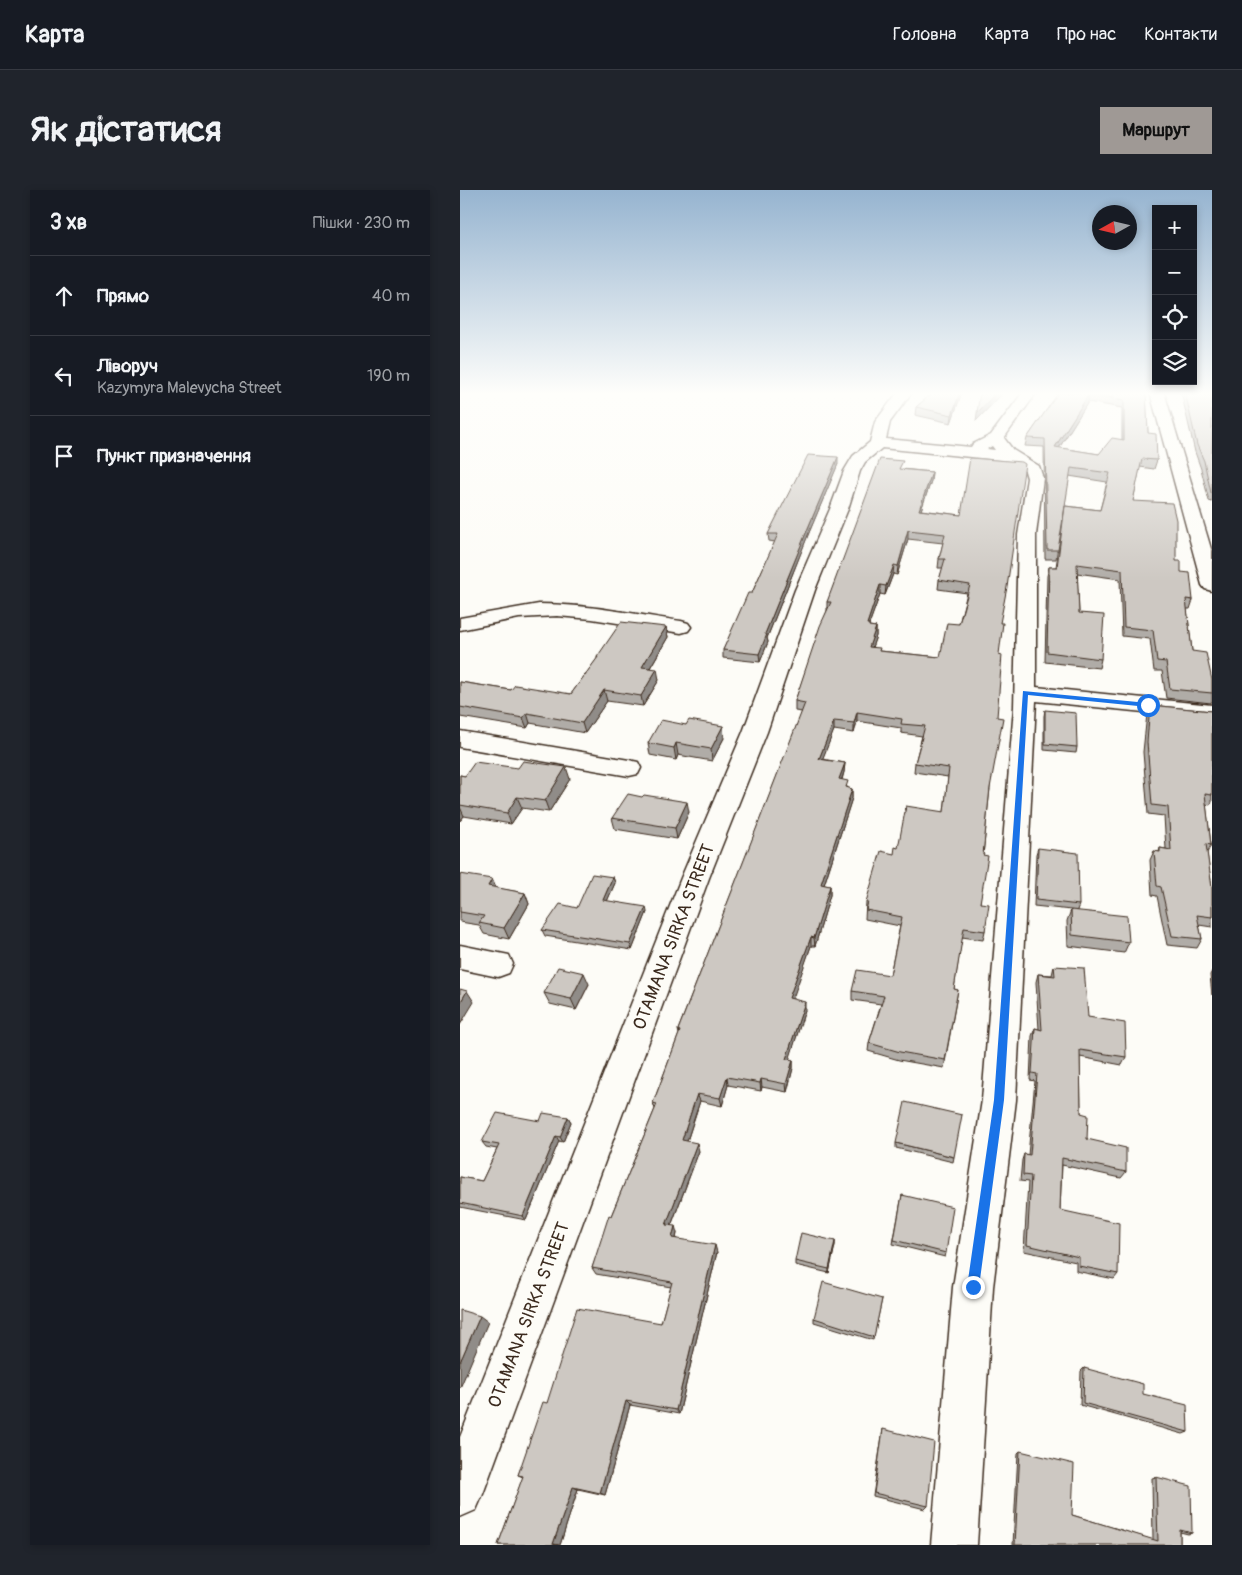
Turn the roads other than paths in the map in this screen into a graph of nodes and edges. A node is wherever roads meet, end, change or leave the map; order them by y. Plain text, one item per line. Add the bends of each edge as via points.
1 (864, 455) edge
2 (998, 455) edge
3 (1009, 455) edge
4 (1175, 455) edge
5 (1012, 457) junction
6 (1212, 585) edge
7 (460, 624) edge
8 (680, 627) dead end
9 (1025, 693) junction
10 (1212, 712) edge
11 (460, 739) edge
12 (629, 768) dead end
13 (460, 957) edge
14 (498, 964) dead end
15 (460, 1494) edge
16 (954, 1545) edge

1 - 15 street, OTAMANA SIRKA STREET via 852,471 805,590 755,732 695,878
2 - 5 street
3 - 5 street
4 - 6 street
5 - 9 street via 1028,464 1035,473 1028,535
7 - 8 street via 540,610 594,614
9 - 10 street
9 - 16 street via 999,1100 973,1287
11 - 12 street
13 - 14 street

